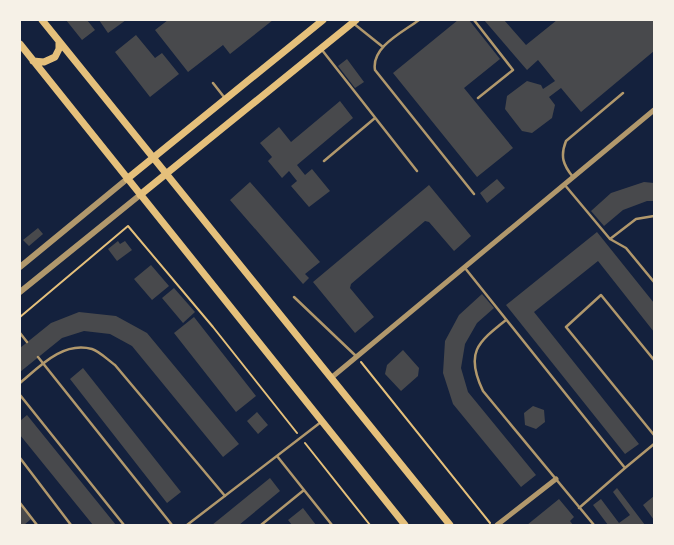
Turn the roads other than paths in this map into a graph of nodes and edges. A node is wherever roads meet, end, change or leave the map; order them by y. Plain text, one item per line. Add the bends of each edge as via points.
1 (42, 20) edge
2 (323, 20) edge
3 (419, 20) edge
4 (474, 20) edge
5 (355, 21) edge
6 (58, 42) junction
7 (20, 44) edge
8 (383, 47) junction
9 (321, 49) junction
10 (33, 61) junction
11 (213, 82) dead end
12 (623, 93) dead end
13 (478, 98) dead end
14 (226, 100) junction
15 (654, 110) edge
16 (375, 118) junction
17 (153, 158) junction
18 (324, 161) dead end
19 (417, 171) dead end
20 (166, 174) junction
21 (574, 177) junction
22 (127, 179) junction
23 (564, 184) junction
24 (474, 194) dead end
25 (140, 195) junction
26 (654, 216) edge
27 (610, 239) junction
28 (463, 266) junction
29 (20, 267) edge
30 (654, 282) edge
31 (20, 292) edge
32 (294, 297) dead end
33 (506, 320) junction
34 (20, 333) edge
35 (27, 342) dead end
36 (38, 357) dead end
37 (357, 357) junction
38 (654, 360) edge
39 (43, 364) junction
40 (331, 378) junction
41 (20, 383) edge
42 (20, 395) edge
43 (322, 421) junction
44 (654, 435) edge
45 (654, 444) edge
46 (277, 456) junction
47 (20, 458) edge
48 (625, 468) junction
49 (556, 479) junction
50 (304, 490) junction
51 (225, 496) junction
52 (20, 503) edge
53 (579, 508) junction
54 (37, 525) edge
55 (71, 525) edge
56 (124, 525) edge
57 (172, 525) edge
58 (187, 525) edge
59 (262, 525) edge
60 (332, 525) edge
61 (405, 525) edge
62 (450, 525) edge
63 (497, 525) edge
64 (594, 525) edge

1 - 6 main road
2 - 14 main road
3 - 8 lane
4 - 13 lane via 513,70
5 - 8 lane
5 - 9 main road
6 - 10 main road via 56,58
6 - 17 main road
7 - 10 main road
8 - 24 lane via 375,58 375,70
9 - 16 lane
9 - 20 main road
10 - 22 main road
11 - 14 lane
12 - 21 lane via 566,141 564,163
14 - 17 main road
15 - 21 street
16 - 18 lane
16 - 19 lane
17 - 20 main road
17 - 22 main road
20 - 25 main road
20 - 40 main road
21 - 23 street
22 - 25 main road
22 - 29 street
23 - 27 lane
23 - 28 street
25 - 31 street
25 - 43 main road
26 - 27 lane via 636,219
27 - 30 lane via 626,248
28 - 33 lane
28 - 37 street
32 - 37 lane
33 - 48 lane
33 - 49 lane via 480,341 475,353 477,380
34 - 35 lane
36 - 39 lane
37 - 40 street
38 - 44 lane via 601,295 566,327
39 - 41 lane
39 - 51 lane via 58,352 74,348 93,349 115,365
39 - 57 lane
40 - 62 main road
42 - 56 lane
43 - 46 lane
43 - 61 main road
45 - 48 lane
46 - 50 lane
46 - 51 lane
47 - 55 lane
48 - 53 lane
49 - 53 lane
49 - 63 street
50 - 59 lane
50 - 60 lane
51 - 58 lane
52 - 54 lane
53 - 64 lane

